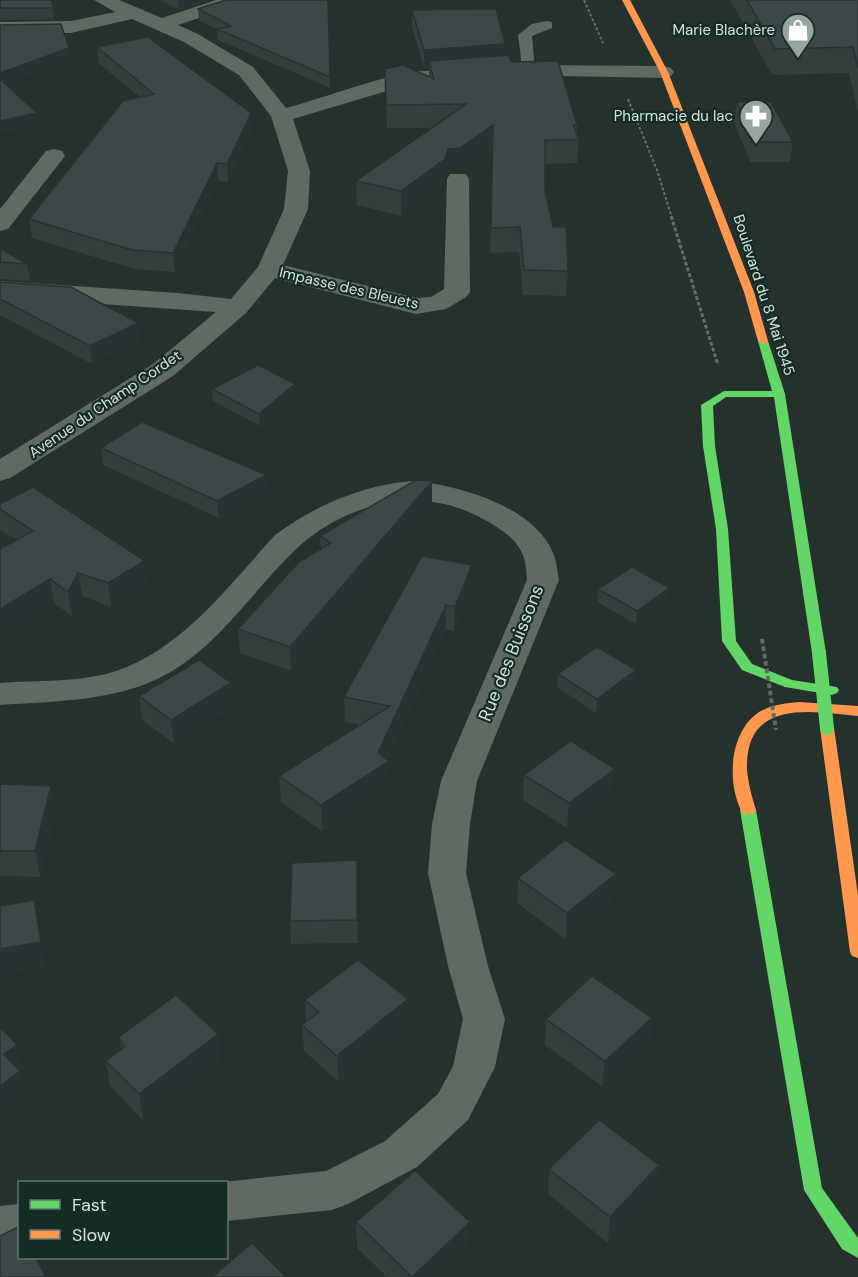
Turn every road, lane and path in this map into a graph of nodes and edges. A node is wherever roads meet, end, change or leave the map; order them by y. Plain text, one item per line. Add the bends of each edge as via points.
1 (103, 0) edge
2 (234, 0) edge
3 (584, 0) edge
4 (626, 0) edge
5 (131, 14) junction
6 (547, 25) dead end
7 (158, 26) junction
8 (0, 28) edge
9 (528, 71) junction
10 (494, 72) edge
11 (617, 72) junction
12 (664, 72) junction
13 (448, 74) edge
14 (281, 115) junction
15 (54, 156) dead end
16 (458, 179) dead end
17 (0, 224) edge
18 (269, 269) junction
19 (0, 289) edge
20 (237, 308) junction
21 (724, 394) junction
22 (779, 394) junction
23 (0, 472) edge
24 (760, 628) dead end
25 (847, 692) dead end
26 (0, 694) edge
27 (858, 711) edge
28 (827, 728) junction
29 (776, 730) dead end
30 (849, 782) dead end
31 (858, 952) edge
32 (228, 1201) edge
33 (18, 1224) edge
34 (0, 1226) edge
35 (858, 1249) edge

1 - 5 street, Avenue du Champ Cordet
2 - 7 street
3 - 11 path
4 - 12 street, Boulevard du 8 Mai 1945
5 - 7 street, Avenue du Champ Cordet
5 - 8 street via 71,27
6 - 9 lane via 525,35
7 - 14 street, Avenue du Champ Cordet via 190,38 246,71
9 - 10 street
9 - 11 street
11 - 12 street
11 - 21 path via 657,170
12 - 22 street, Boulevard du 8 Mai 1945 via 749,292
13 - 14 street via 402,80
14 - 18 street, Avenue du Champ Cordet via 299,171 296,209
15 - 17 street
16 - 18 street, Impasse des Bleuets via 457,292 438,304 416,306
18 - 20 street, Avenue du Champ Cordet
19 - 20 street via 179,298
20 - 23 street, Avenue du Champ Cordet via 163,370
21 - 22 street
21 - 25 street via 707,405 722,529 729,641 747,667 790,684
22 - 28 street, Boulevard du 8 Mai 1945, bridge
24 - 29 path, bridge
26 - 32 street, Rue des Buissons via 86,686 132,677 180,653 305,527 344,507 379,496 411,490 453,496 487,509 537,550 543,580 459,781 451,824 447,873 484,1019 474,1067 453,1107 401,1154 332,1190
27 - 35 street via 774,708 754,722 740,764 813,1190 849,1243
28 - 30 street
28 - 31 street
33 - 34 street

